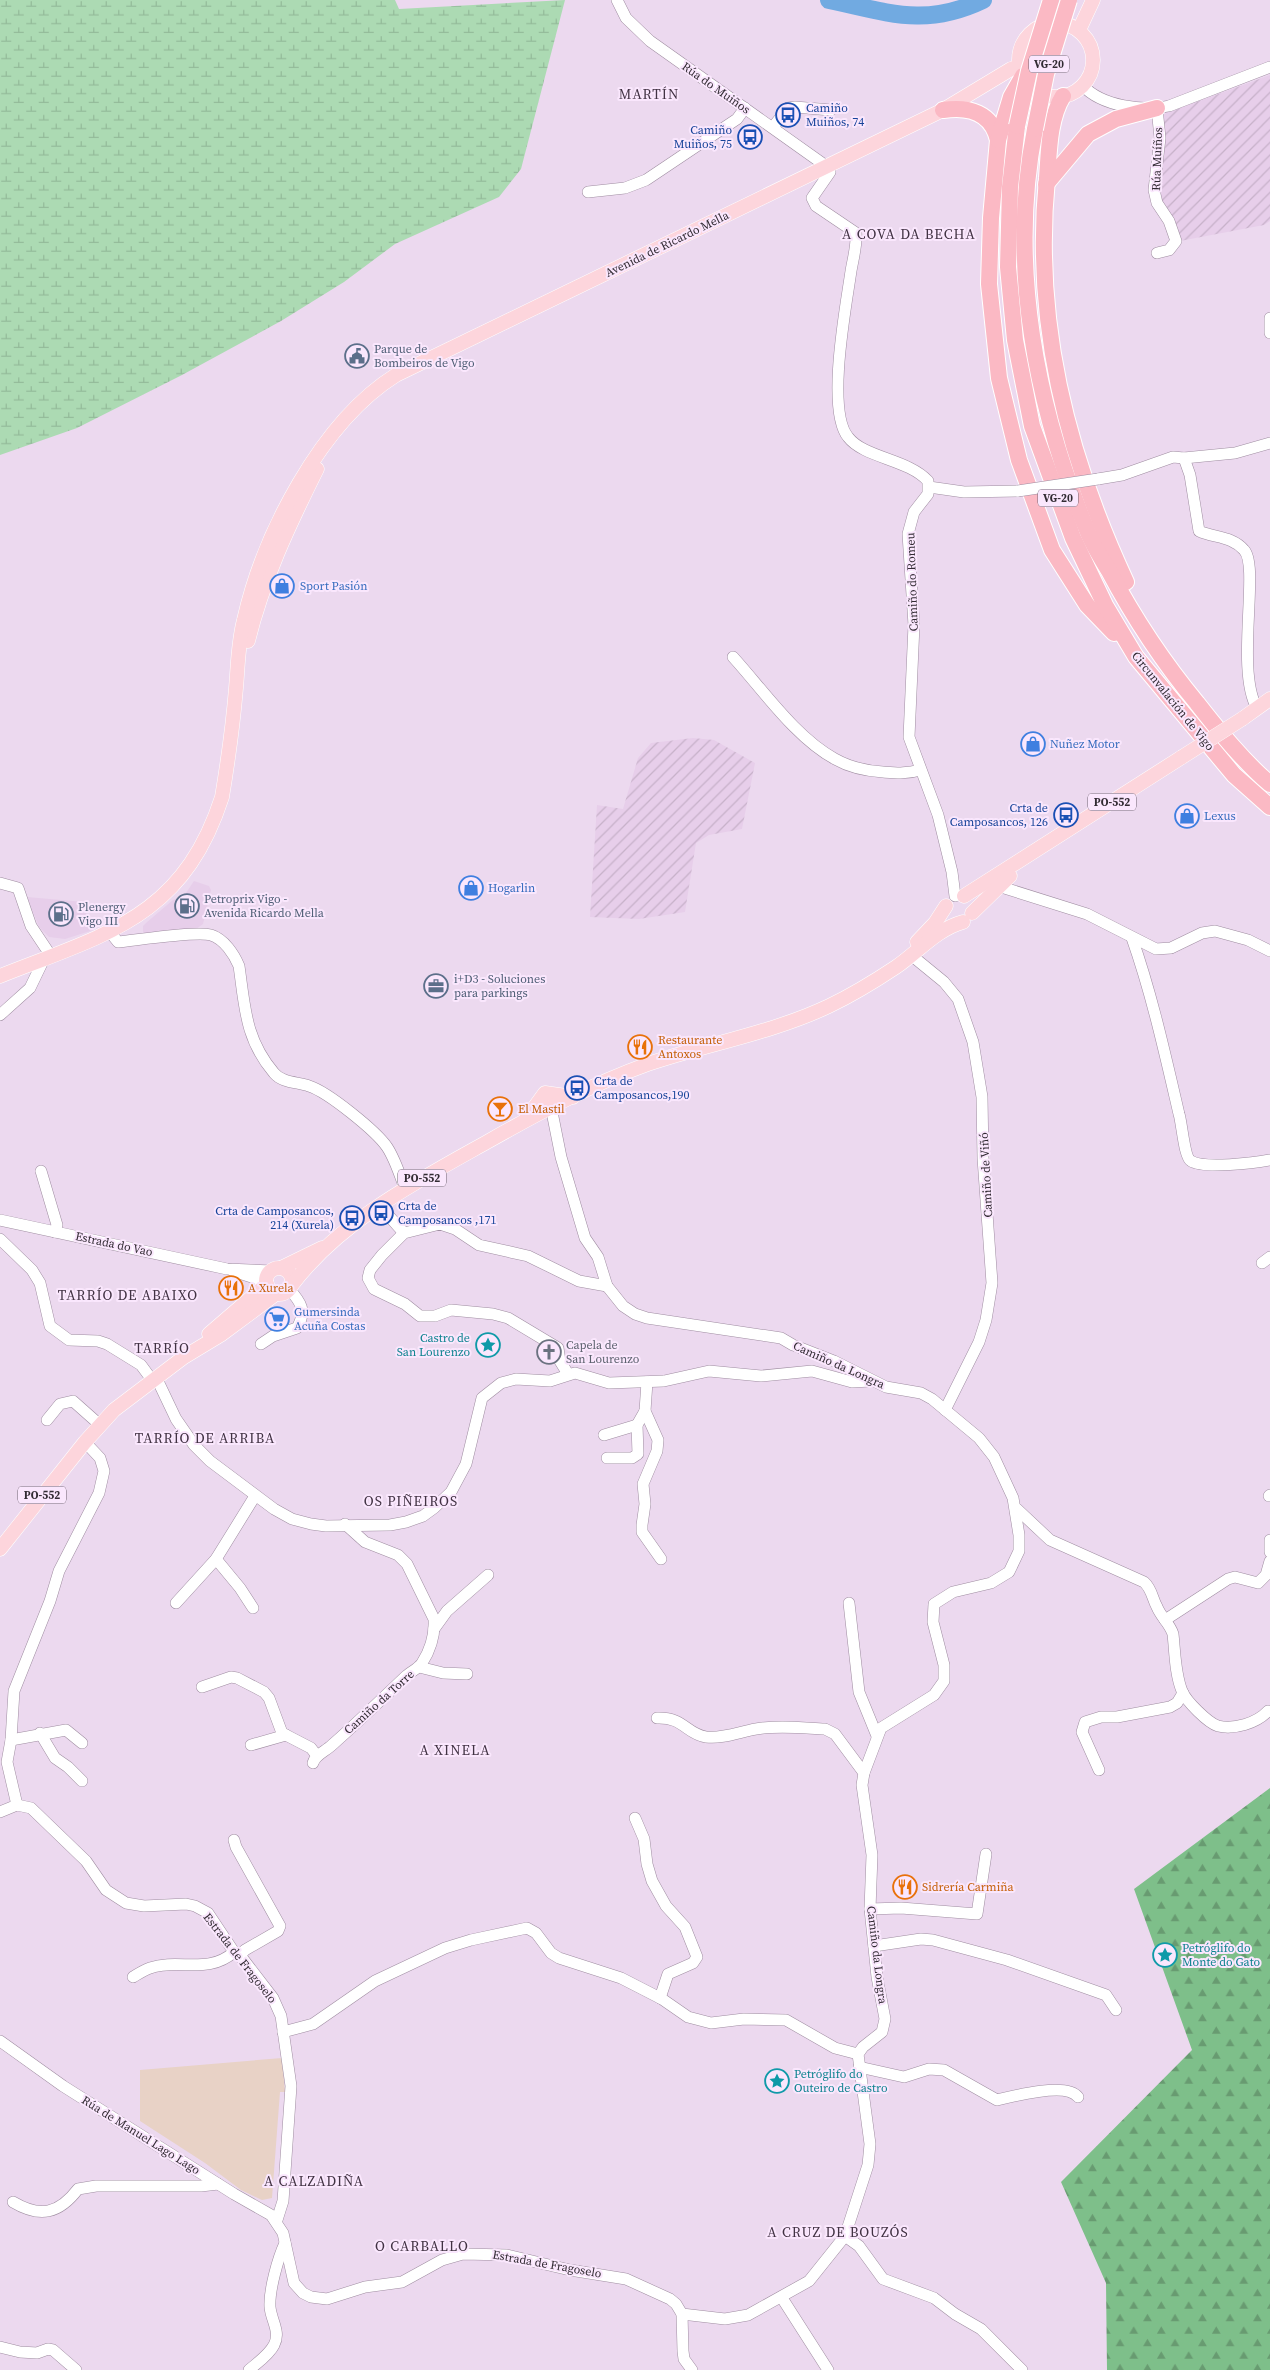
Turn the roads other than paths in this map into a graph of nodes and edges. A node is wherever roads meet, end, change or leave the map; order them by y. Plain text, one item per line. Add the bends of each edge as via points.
1 (617, 0) edge
2 (1051, 0) edge
3 (1069, 0) edge
4 (1093, 0) edge
5 (1079, 30) junction
6 (1270, 67) edge
7 (1022, 71) junction
8 (1083, 86) junction
9 (1063, 96) junction
10 (745, 108) junction
11 (1157, 108) junction
12 (831, 110) dead end
13 (943, 110) junction
14 (773, 127) junction
15 (998, 140) junction
16 (826, 166) junction
17 (1046, 184) junction
18 (588, 192) dead end
19 (1157, 253) dead end
20 (1270, 318) edge
21 (1270, 333) edge
22 (329, 441) junction
23 (1270, 442) edge
24 (1184, 458) junction
25 (929, 487) junction
26 (299, 506) junction
27 (266, 551) junction
28 (251, 613) junction
29 (733, 657) dead end
30 (1136, 657) junction
31 (1175, 677) junction
32 (1270, 701) edge
33 (1257, 708) junction
34 (920, 770) junction
35 (1270, 784) edge
36 (1270, 807) edge
37 (1042, 847) junction
38 (0, 883) edge
39 (1002, 888) junction
40 (955, 900) junction
41 (968, 918) junction
42 (110, 932) junction
43 (1132, 938) junction
44 (1270, 951) edge
45 (911, 955) junction
46 (48, 957) junction
47 (0, 976) edge
48 (875, 978) junction
49 (0, 1015) edge
50 (548, 1100) junction
51 (1270, 1160) edge
52 (41, 1172) dead end
53 (405, 1189) junction
54 (380, 1206) junction
55 (0, 1220) edge
56 (56, 1232) junction
57 (404, 1233) junction
58 (0, 1239) edge
59 (327, 1246) junction
60 (227, 1269) junction
61 (250, 1278) junction
62 (278, 1282) junction
63 (607, 1286) junction
64 (250, 1297) junction
65 (261, 1344) dead end
66 (184, 1357) junction
67 (568, 1374) junction
68 (154, 1378) junction
69 (873, 1381) junction
70 (647, 1382) junction
71 (945, 1410) junction
72 (645, 1411) junction
73 (47, 1420) dead end
74 (100, 1424) junction
75 (637, 1425) junction
76 (604, 1435) dead end
77 (85, 1442) junction
78 (607, 1458) dead end
79 (255, 1496) junction
80 (1016, 1509) junction
81 (345, 1524) junction
82 (1270, 1540) edge
83 (0, 1548) edge
84 (1270, 1552) edge
85 (216, 1559) junction
86 (661, 1559) dead end
87 (1270, 1561) edge
88 (488, 1575) dead end
89 (176, 1603) dead end
90 (849, 1603) dead end
91 (253, 1608) dead end
92 (1165, 1620) junction
93 (434, 1628) junction
94 (419, 1667) junction
95 (467, 1674) dead end
96 (202, 1687) dead end
97 (1183, 1693) junction
98 (1268, 1711) dead end
99 (658, 1718) dead end
100 (40, 1733) junction
101 (286, 1735) junction
102 (877, 1736) junction
103 (11, 1740) junction
104 (82, 1743) dead end
105 (251, 1745) dead end
106 (1098, 1770) dead end
107 (864, 1773) junction
108 (82, 1781) dead end
109 (17, 1805) junction
110 (0, 1812) edge
111 (635, 1818) dead end
112 (234, 1840) dead end
113 (986, 1854) dead end
114 (870, 1909) junction
115 (874, 1946) junction
116 (236, 1954) junction
117 (133, 1977) dead end
118 (660, 1998) junction
119 (1116, 2010) dead end
120 (283, 2032) junction
121 (0, 2041) edge
122 (858, 2054) junction
123 (859, 2068) junction
124 (1078, 2097) dead end
125 (218, 2184) junction
126 (13, 2202) dead end
127 (279, 2224) junction
128 (845, 2236) junction
129 (286, 2243) junction
130 (782, 2298) junction
131 (682, 2314) junction
132 (0, 2347) edge
133 (685, 2368) edge
134 (76, 2370) edge
135 (249, 2370) edge
136 (828, 2370) edge
137 (1022, 2370) edge

1 - 10 street, Rúa do Muiños via 626,18 639,31
2 - 30 highway, Circunvalación de Vigo / VG-20, bridge via 1029,71 1017,126 1010,187 1008,267 1015,340 1032,426 1073,538 1105,605
3 - 31 highway, Circunvalación de Vigo / VG-20, bridge via 1046,74 1029,166 1025,239 1032,334 1054,439 1090,536 1125,602
4 - 5 main road
5 - 7 main road via 1056,22 1034,30 1020,50
5 - 8 main road via 1089,42 1094,57 1091,72
6 - 11 street
7 - 9 main road via 1040,93
7 - 13 main road, Avenida de Ricardo Mella via 1011,69
7 - 15 highway
8 - 9 main road
8 - 11 street via 1097,97 1110,101
9 - 17 highway via 1054,122
10 - 14 street, Rúa do Muiños
10 - 18 street via 737,119 646,180 625,188
11 - 17 highway via 1116,119 1088,134
11 - 19 street, Rúa Muíños via 1160,138 1154,190 1176,241 1169,250
12 - 14 street via 788,108
13 - 15 highway via 966,109 982,114 992,122
13 - 16 main road, Avenida de Ricardo Mella
14 - 16 street, Rúa do Muiños
15 - 30 highway via 989,284 999,378 1019,460 1052,550 1087,605
16 - 22 main road, Avenida de Ricardo Mella via 396,375 369,394
16 - 25 street via 830,172 812,198 816,206 853,230 856,237 838,384 838,405 844,430 856,444 914,469 928,481
17 - 31 highway via 1043,268 1051,351 1062,405 1081,473 1108,543 1134,600 1172,662
20 - 21 street
22 - 26 main road, Avenida de Ricardo Mella
22 - 27 main road, Avenida de Ricardo Mella via 296,490
23 - 24 street via 1235,453
24 - 25 street, bridge via 1165,459 1098,480 1018,491 964,492
24 - 33 street via 1199,531 1225,538 1247,554 1250,588 1246,653 1250,697
25 - 34 street, Camiño do Romeu via 928,494 914,512 908,534 914,625 909,737
26 - 27 main road
26 - 28 main road, Avenida de Ricardo Mella
27 - 28 main road, Avenida de Ricardo Mella
28 - 42 main road, Avenida de Ricardo Mella via 222,797 204,842 162,898
29 - 34 street via 802,734 833,758 878,771 909,774
30 - 36 highway, Circunvalación de Vigo / VG-20 via 1234,776
31 - 35 highway, Circunvalación de Vigo / VG-20
32 - 33 main road, PO-552
33 - 37 main road, PO-552, bridge
34 - 40 street, Camiño do Romeu via 938,816
37 - 39 main road, PO-552
37 - 40 main road, PO-552
38 - 46 street via 18,888 30,926
39 - 41 main road, PO-552
39 - 43 street via 1087,914
40 - 41 main road via 972,905
40 - 41 main road via 950,919
40 - 48 main road, PO-552 via 907,951
41 - 45 main road, PO-552 via 949,926
42 - 46 main road, Avenida de Ricardo Mella
42 - 53 street via 118,942 203,934 219,939 236,958 249,1032 254,1045 275,1074 326,1094 380,1139
43 - 44 street via 1163,949 1202,933 1215,932 1248,940
43 - 51 street via 1154,1008 1187,1156 1198,1163 1237,1165
45 - 48 main road, PO-552
45 - 71 street, Camiño de Viñó via 944,982 958,999 973,1042 982,1097 992,1283 979,1342
46 - 47 main road, Avenida de Ricardo Mella
46 - 49 street via 30,988
48 - 50 main road, PO-552 via 843,999 806,1016 646,1065 573,1097
50 - 53 main road, PO-552 via 524,1121
50 - 63 street, Camiño da Longra via 585,1238 598,1257
52 - 56 street
53 - 54 main road, PO-552
54 - 57 street
54 - 59 main road, PO-552
55 - 56 street, Estrada do Vao
56 - 60 street, Estrada do Vao
57 - 63 street via 440,1224 455,1229 479,1245 528,1256 579,1281
57 - 67 street via 370,1270 368,1278 374,1289 405,1304 420,1316 435,1316 451,1310 508,1318 558,1348 560,1361
58 - 68 street via 32,1270 40,1283 50,1326 69,1340 107,1344 141,1365
59 - 62 main road, PO-552
59 - 62 main road, PO-552
60 - 61 street, Estrada do Vao
60 - 62 street, Estrada do Vao
61 - 62 street, Estrada do Vao
61 - 64 street
62 - 64 main road, PO-552
62 - 65 street via 302,1305 304,1311 297,1328 272,1336
62 - 66 main road, PO-552 via 222,1334
63 - 69 street, Camiño da Longra via 623,1306 635,1314 743,1333 770,1334
64 - 66 main road, PO-552
66 - 68 main road, PO-552
67 - 70 street via 590,1376 610,1383
67 - 81 street via 550,1381 516,1379 488,1391 482,1398 459,1481 449,1495 422,1516 390,1525
68 - 74 main road, PO-552
68 - 79 street via 194,1445
69 - 70 street via 852,1382 812,1371 761,1376 709,1371
69 - 71 street, Camiño da Longra via 886,1387 921,1393
70 - 72 street
71 - 80 street, Camiño da Longra via 987,1447
72 - 75 street
72 - 86 street via 658,1440 657,1451 643,1484 642,1532
73 - 74 street via 60,1404 73,1401
74 - 77 main road, PO-552
75 - 76 street
75 - 78 street via 639,1450 635,1457
77 - 83 main road, PO-552
77 - 103 street via 104,1465 102,1482 59,1571 14,1691
79 - 81 street via 292,1519 311,1524
79 - 85 street
80 - 92 street via 1050,1540 1144,1582
80 - 102 street, Camiño da Longra via 1019,1551 1009,1572 991,1583 953,1592 934,1604 932,1622 945,1674 941,1688 889,1722
81 - 93 street via 365,1542 398,1554 407,1564 434,1619
82 - 84 street
85 - 89 street
85 - 91 street
87 - 92 street via 1266,1575 1258,1583 1235,1577 1228,1579
88 - 93 street via 447,1611
90 - 102 street via 859,1692
92 - 97 street via 1173,1634 1178,1681
93 - 94 street, Camiño da Torre via 429,1651
94 - 95 street
94 - 101 street, Camiño da Torre via 315,1759 311,1748
96 - 101 street via 231,1677 264,1692
97 - 98 street via 1195,1709 1218,1726 1247,1723
97 - 106 street via 1177,1704 1170,1707 1085,1722 1082,1732
99 - 107 street via 675,1719 706,1737 756,1729 825,1729 835,1734
100 - 103 street
100 - 104 street via 66,1730
100 - 108 street via 55,1758
101 - 105 street
102 - 107 street, Camiño da Longra
103 - 109 street via 8,1762
107 - 114 street, Camiño da Longra via 863,1802 872,1855
109 - 110 street
109 - 116 street, Estrada de Fragoselo via 37,1813 86,1861 96,1879 115,1896 135,1905 186,1904 202,1909 213,1918
111 - 118 street via 644,1839 652,1881 666,1906 685,1927 696,1957 693,1963 668,1974
112 - 116 street via 280,1926 278,1931
113 - 114 street via 977,1914
114 - 115 street, Camiño da Longra
115 - 119 street via 932,1940 1006,1960 1106,1995
115 - 122 street, Camiño da Longra via 885,2028
116 - 117 street via 214,1964 156,1967
116 - 120 street, Estrada de Fragoselo via 277,2006
118 - 120 street via 612,1974 559,1958 551,1953 536,1933 527,1928 445,1948 375,1981 313,2024
118 - 122 street via 688,2017 711,2023 744,2018 786,2020 835,2048
120 - 127 street, Estrada de Fragoselo via 291,2086
121 - 125 street, Rúa de Manuel Lago Lago via 63,2086
122 - 123 street
123 - 124 street via 904,2077 930,2069 944,2070 997,2100 1037,2091 1071,2092
123 - 128 street via 869,2158
125 - 126 street via 96,2186 78,2189 67,2203 46,2212 27,2210
125 - 127 street, Rúa de Manuel Lago Lago via 266,2211
127 - 129 street, Estrada de Fragoselo
128 - 130 street via 809,2281
128 - 137 street via 859,2246 883,2279 934,2298 981,2329
129 - 131 street, Estrada de Fragoselo via 294,2283 303,2293 318,2299 402,2282 462,2254 495,2254 626,2279 670,2299
129 - 135 street via 280,2254 270,2307 277,2334 275,2345
130 - 131 street via 748,2316 737,2318
130 - 136 street
131 - 133 street
132 - 134 street via 28,2353 53,2350

